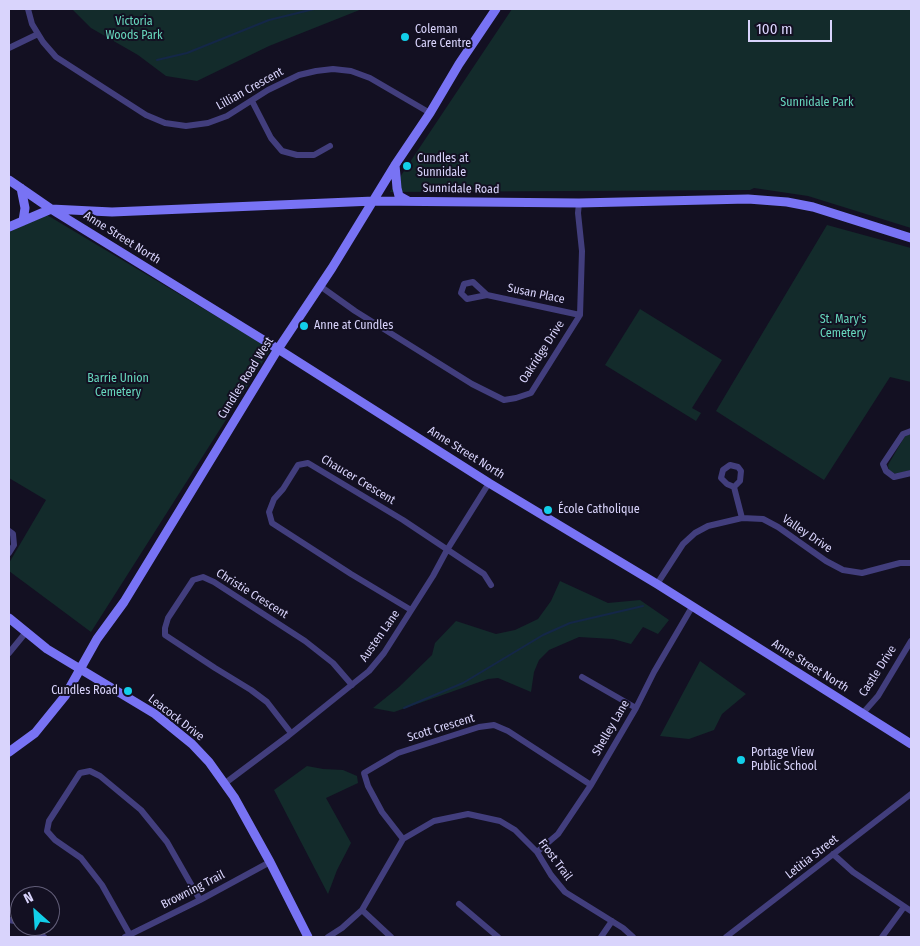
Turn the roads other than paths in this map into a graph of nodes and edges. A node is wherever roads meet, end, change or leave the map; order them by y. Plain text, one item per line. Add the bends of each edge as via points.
1 (28, 9) edge
2 (496, 9) edge
3 (38, 34) junction
4 (9, 48) edge
5 (252, 101) junction
6 (430, 113) junction
7 (330, 146) dead end
8 (395, 165) junction
9 (9, 180) edge
10 (21, 188) junction
11 (374, 201) junction
12 (408, 201) junction
13 (580, 203) junction
14 (51, 209) junction
15 (23, 221) junction
16 (9, 227) edge
17 (911, 238) edge
18 (320, 286) junction
19 (488, 294) dead end
20 (580, 315) junction
21 (278, 349) junction
22 (911, 431) edge
23 (911, 473) edge
24 (489, 483) junction
25 (734, 488) dead end
26 (742, 518) junction
27 (9, 531) edge
28 (447, 550) junction
29 (9, 553) edge
30 (911, 563) edge
31 (657, 584) junction
32 (492, 585) dead end
33 (692, 607) junction
34 (411, 610) junction
35 (9, 618) edge
36 (27, 631) junction
37 (911, 641) edge
38 (9, 653) edge
39 (82, 669) junction
40 (582, 677) dead end
41 (352, 685) junction
42 (636, 708) junction
43 (863, 713) junction
44 (291, 733) junction
45 (911, 744) edge
46 (9, 752) edge
47 (224, 784) junction
48 (591, 785) junction
49 (911, 794) edge
50 (403, 839) junction
51 (537, 852) junction
52 (833, 854) junction
53 (270, 862) junction
54 (200, 900) junction
55 (459, 904) dead end
56 (904, 907) junction
57 (362, 910) junction
58 (911, 911) edge
59 (612, 921) junction
60 (128, 936) edge
61 (308, 937) edge
62 (328, 937) edge
63 (391, 937) edge
64 (498, 937) edge
65 (601, 937) edge
66 (634, 937) edge
67 (726, 937) edge
68 (882, 937) edge

1 - 3 street, Lillian Crescent
2 - 6 street, Cundles Road West
3 - 4 street
3 - 5 street, Lillian Crescent via 56,57 146,115 165,123 186,126 208,123
5 - 6 street, Lillian Crescent via 299,75 333,69 370,78
5 - 7 street via 271,138 282,151 297,155 314,154
6 - 8 street, Cundles Road West
8 - 11 street, Cundles Road West
8 - 12 street via 399,196
9 - 10 street, Anne Street North
10 - 14 street, Anne Street North
10 - 15 street via 25,208
11 - 12 street, Sunnidale Road
11 - 14 street, Sunnidale Road via 112,212
11 - 18 street, Cundles Road West
12 - 13 street, Sunnidale Road
13 - 17 street, Sunnidale Road via 748,199 787,202
13 - 20 street, Oakridge Drive
14 - 15 street, Sunnidale Road
14 - 21 street, Anne Street North
15 - 16 street, Sunnidale Road
18 - 20 street, Oakridge Drive via 472,384 504,400 530,392
18 - 21 street, Cundles Road West
19 - 20 street, Susan Place
21 - 24 street, Anne Street North
21 - 39 street, Cundles Road West via 124,602 97,639
22 - 23 street via 903,434 883,464 894,477
24 - 28 street, Austen Lane
24 - 31 street, Anne Street North
25 - 26 street
26 - 30 street, Valley Drive via 763,519 843,570 862,573
26 - 31 street, Valley Drive via 708,526 695,533 683,544
27 - 29 street via 13,534 14,545
28 - 32 street, Chaucer Crescent via 484,574
28 - 34 street, Austen Lane
28 - 34 street, Chaucer Crescent via 308,462 298,465 274,499 268,512 272,523
31 - 33 street, Anne Street North
33 - 42 street, Shelley Lane
33 - 43 street, Anne Street North
34 - 41 street, Austen Lane via 384,653
35 - 36 street, Leacock Drive
36 - 38 street
36 - 39 street, Leacock Drive via 47,649
37 - 43 street, Castle Drive via 878,696
39 - 46 street, Cundles Road West via 52,714
39 - 47 street, Leacock Drive via 155,714 192,744
40 - 42 street
41 - 44 street, Austen Lane
41 - 44 street, Christie Crescent via 333,663 304,641 214,582 203,577 193,580 168,618 165,635 267,702
42 - 48 street, Shelley Lane
43 - 45 street, Anne Street North
44 - 47 street, Austen Lane
47 - 53 street, Leacock Drive
48 - 50 street, Scott Crescent via 508,731 494,725 479,727 398,753 364,773 382,812
48 - 51 street, Shelley Lane via 558,834
49 - 52 street, Letitia Street
50 - 51 street, Frost Trail via 434,821 468,814 500,821 515,830
50 - 57 street, Frost Trail
51 - 59 street, Frost Trail via 565,892
52 - 56 street
52 - 67 street, Letitia Street
53 - 54 street, Browning Trail
53 - 61 street, Leacock Drive
54 - 60 street, Browning Trail
54 - 60 street via 167,842 141,810 100,776 90,771 80,773 49,821 47,831 54,840 81,858 102,885
55 - 64 street
56 - 58 street
56 - 68 street
57 - 62 street, Frost Trail
57 - 63 street
59 - 65 street
59 - 66 street, Frost Trail

